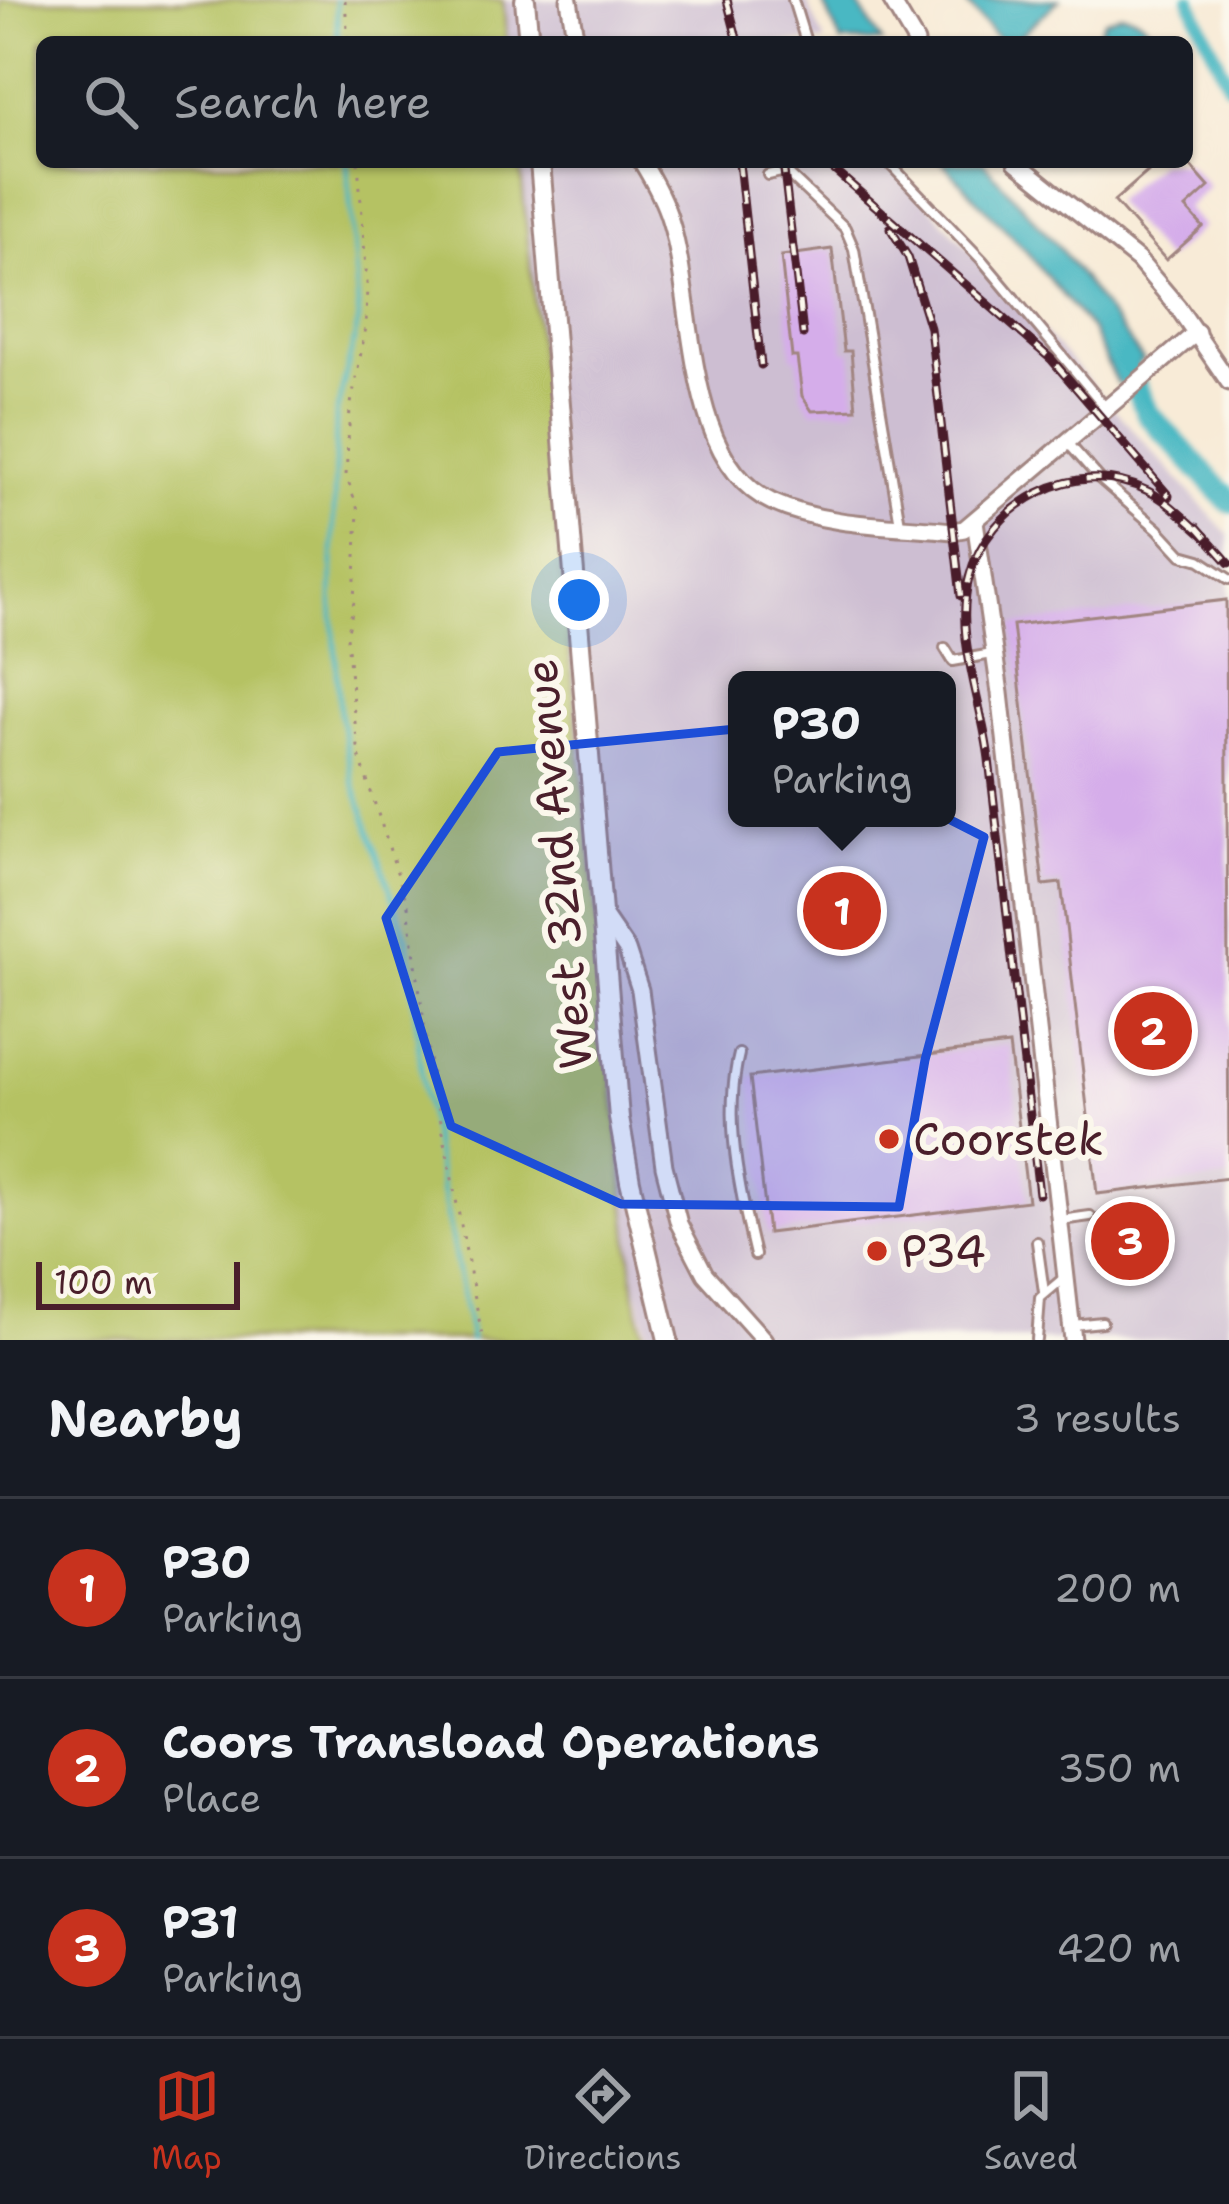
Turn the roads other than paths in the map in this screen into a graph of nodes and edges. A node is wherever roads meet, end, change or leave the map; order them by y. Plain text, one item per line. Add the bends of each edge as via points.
1 (525, 0) edge
2 (568, 0) edge
3 (793, 0) edge
4 (891, 0) edge
5 (528, 36) edge
6 (575, 36) edge
7 (804, 36) edge
8 (912, 36) edge
9 (540, 168) edge
10 (645, 168) edge
11 (894, 168) edge
12 (1024, 168) edge
13 (768, 175) dead end
14 (1196, 332) junction
15 (1229, 382) edge
16 (1112, 404) junction
17 (1067, 441) junction
18 (975, 521) junction
19 (901, 526) junction
20 (1229, 579) edge
21 (945, 648) dead end
22 (994, 653) junction
23 (599, 909) junction
24 (739, 1054) dead end
25 (1090, 1216) dead end
26 (1059, 1220) junction
27 (1037, 1242) dead end
28 (755, 1255) dead end
29 (1066, 1276) junction
30 (1044, 1292) junction
31 (1102, 1322) dead end
32 (1073, 1333) edge
33 (668, 1340) edge
34 (764, 1340) edge
35 (1037, 1340) edge

1 - 5 street
2 - 6 street
3 - 7 lane
4 - 8 street
9 - 23 street, West 32nd Avenue
10 - 19 street via 670,218 706,412 727,466 752,490 798,512
11 - 16 lane
12 - 14 street via 1116,238
13 - 19 lane via 785,171 844,228 854,249
14 - 15 street
14 - 16 street
16 - 17 street
17 - 18 street
17 - 20 lane via 1182,555
18 - 19 street via 953,531
18 - 22 street
21 - 22 lane via 953,661
22 - 26 street
23 - 33 street, West 32nd Avenue via 623,1139
23 - 34 street via 627,950 640,990 679,1224 705,1274
24 - 28 lane via 734,1120
25 - 26 lane
26 - 29 street
27 - 30 lane
29 - 30 lane
29 - 32 street
30 - 35 lane
31 - 32 lane

